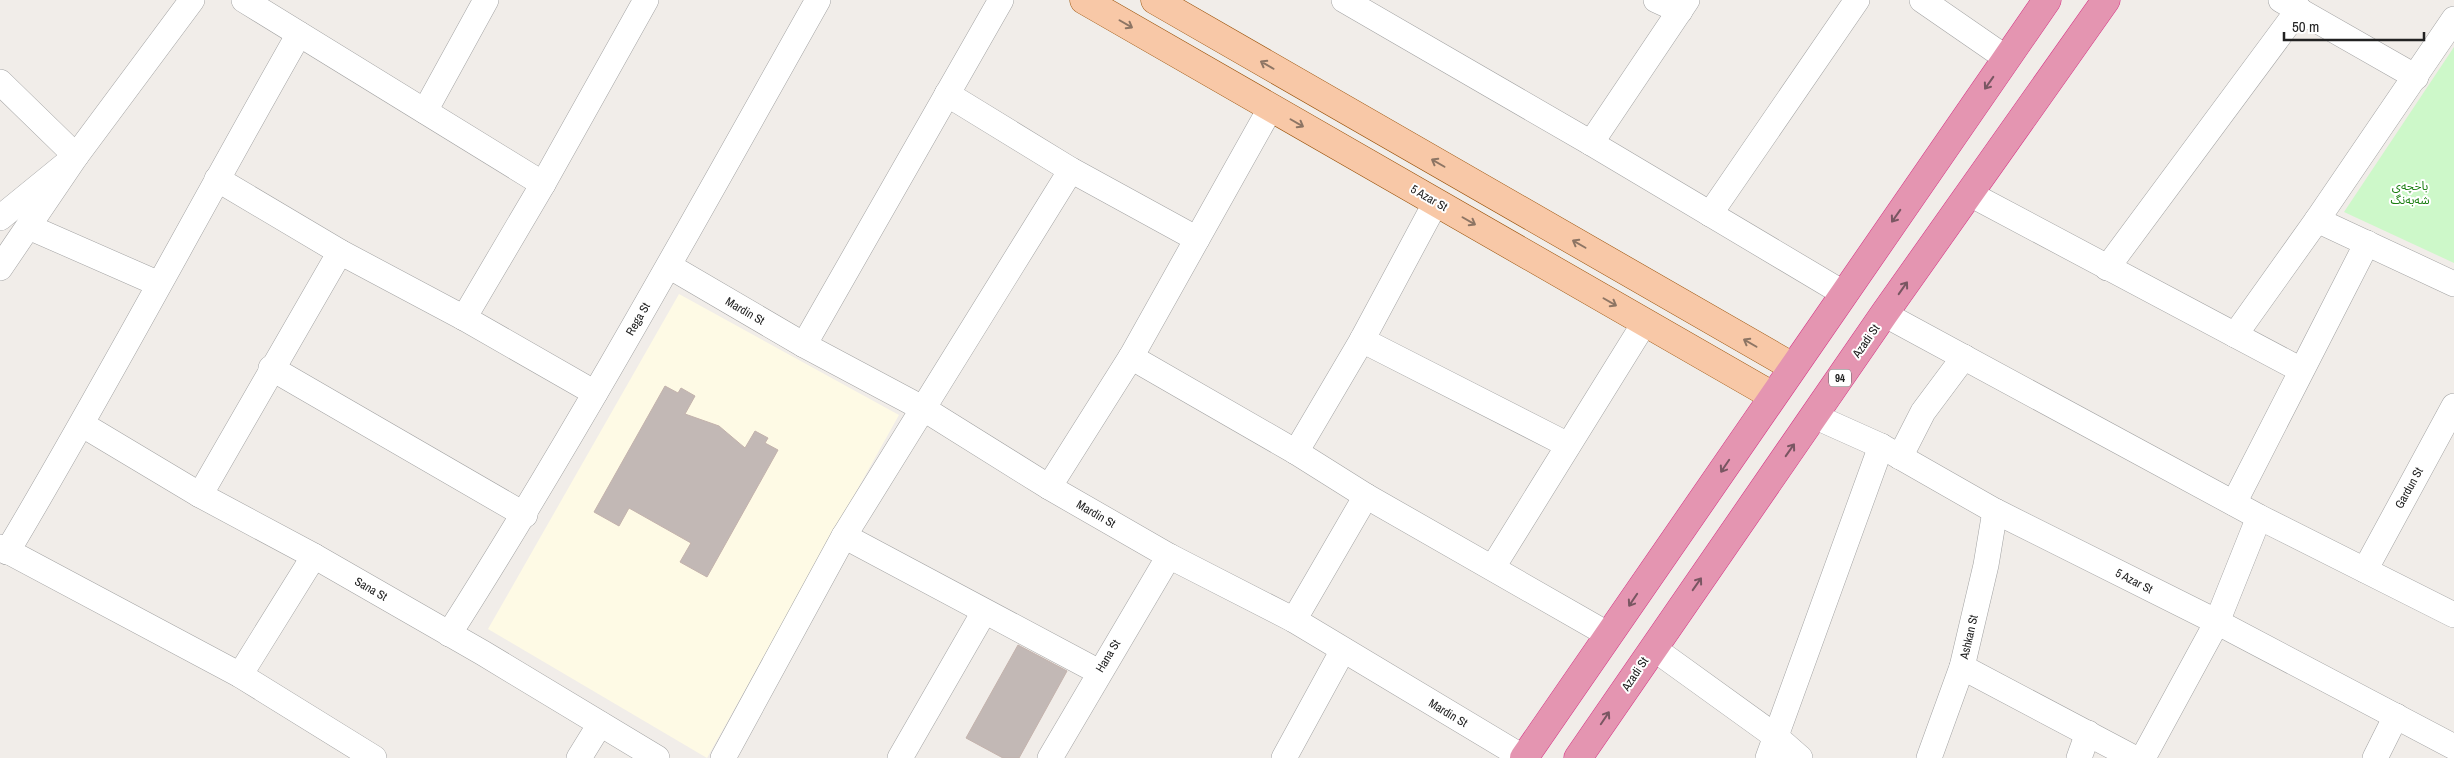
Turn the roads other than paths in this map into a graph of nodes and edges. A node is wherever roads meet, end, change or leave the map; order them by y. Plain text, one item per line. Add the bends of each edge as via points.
1 (192, 0) edge
2 (244, 0) edge
3 (486, 0) edge
4 (646, 0) edge
5 (818, 0) edge
6 (1001, 0) edge
7 (1084, 0) edge
8 (1154, 0) edge
9 (1344, 0) edge
10 (1656, 0) edge
11 (1857, 0) edge
12 (1922, 0) edge
13 (2047, 0) edge
14 (2106, 0) edge
15 (2290, 4) edge
16 (1683, 6) edge
17 (2454, 20) edge
18 (1210, 32) junction
19 (299, 34) junction
20 (2006, 58) junction
21 (1191, 61) junction
22 (2416, 77) junction
23 (0, 82) edge
24 (947, 94) junction
25 (1271, 107) junction
26 (425, 111) junction
27 (1591, 143) junction
28 (76, 156) junction
29 (1072, 170) junction
30 (217, 179) junction
31 (543, 184) junction
32 (1970, 194) junction
33 (1436, 202) junction
34 (1710, 214) junction
35 (0, 218) edge
36 (2317, 220) junction
37 (28, 227) junction
38 (1197, 239) junction
39 (2367, 243) junction
40 (340, 252) junction
41 (669, 266) junction
42 (0, 268) edge
43 (2107, 268) junction
44 (159, 284) junction
45 (2454, 284) edge
46 (1842, 293) junction
47 (1884, 314) junction
48 (464, 318) junction
49 (1645, 322) junction
50 (2235, 335) junction
51 (1362, 340) junction
52 (804, 344) junction
53 (1131, 357) junction
54 (1964, 357) junction
55 (1793, 367) junction
56 (271, 368) junction
57 (2301, 370) junction
58 (595, 392) junction
59 (1773, 396) junction
60 (2454, 406) edge
61 (924, 409) junction
62 (1814, 416) junction
63 (82, 425) junction
64 (2446, 437) edge
65 (1568, 445) junction
66 (1296, 452) junction
67 (1891, 452) junction
68 (1049, 487) junction
69 (200, 495) junction
70 (1366, 496) junction
71 (2234, 503) junction
72 (1995, 511) junction
73 (525, 515) junction
74 (2259, 517) junction
75 (844, 536) junction
76 (4, 550) edge
77 (314, 556) junction
78 (1169, 556) junction
79 (1493, 567) junction
80 (2365, 570) junction
81 (984, 612) junction
82 (2454, 615) edge
83 (1294, 620) junction
84 (2217, 622) junction
85 (449, 634) junction
86 (1610, 634) junction
87 (1653, 648) junction
88 (1343, 650) junction
89 (1962, 667) junction
90 (1099, 672) junction
91 (240, 676) junction
92 (2396, 716) junction
93 (600, 724) junction
94 (2088, 734) junction
95 (1771, 747) edge
96 (2454, 747) edge
97 (374, 758) edge
98 (579, 758) edge
99 (657, 758) edge
100 (723, 758) edge
101 (900, 758) edge
102 (1050, 758) edge
103 (1284, 758) edge
104 (1524, 758) edge
105 (1578, 758) edge
106 (1761, 758) edge
107 (1800, 758) edge
108 (1929, 758) edge
109 (2079, 758) edge
110 (2134, 758) edge
111 (2143, 758) edge
112 (2375, 758) edge

1 - 28 street
2 - 19 street
3 - 26 street
4 - 31 street
5 - 41 street, Rega St
6 - 24 street
7 -> 21 main road, 5 Azar St
8 - 18 main road
9 - 27 street
10 - 16 street
11 - 34 street
12 - 20 street
13 - 20 highway
14 - 32 highway, Azadi St / 94
15 - 22 street
15 - 43 street
16 - 27 street
17 - 22 street
18 - 21 main road
55 -> 18 main road
19 - 26 street
19 - 30 street
20 -> 46 highway
21 - 25 main road, 5 Azar St
22 - 36 street
23 - 28 street
24 - 29 street
24 - 52 street
25 -> 33 main road, 5 Azar St
25 - 38 street
26 - 31 street
27 - 34 street
28 - 35 street
28 - 37 street
29 - 38 street
29 - 61 street
30 - 40 street
30 - 44 street
31 - 48 street
32 - 43 street
47 -> 32 highway, Azadi St / 94
33 -> 49 main road, 5 Azar St
33 - 51 street
34 - 46 street
36 - 39 street
36 - 50 street
37 - 42 street
37 - 44 street
38 - 53 street
39 - 45 street
39 - 57 street
40 - 48 street
40 - 56 street
41 - 52 street, Mardin St
41 - 58 street, Rega St
43 - 50 street
44 - 63 street
46 - 55 highway
47 - 54 street
47 - 62 highway, Azadi St / 94
48 - 58 street
49 - 59 main road, 5 Azar St
49 - 65 street
50 - 57 street
51 - 65 street
51 - 66 street
52 - 61 street, Mardin St
53 - 66 street
53 - 68 street
54 - 67 street
54 - 71 street
55 - 59 highway
56 - 69 street
56 - 73 street
57 - 71 street
58 - 73 street, Rega St
59 -> 86 highway
60 - 64 street, Gardun St
61 - 68 street, Mardin St
61 - 75 street
62 - 67 street, 5 Azar St
87 -> 62 highway, Azadi St / 94
63 - 69 street, Sana St
63 - 76 street
64 - 80 street, Gardun St
65 - 79 street
66 - 70 street
67 - 72 street, 5 Azar St
67 - 95 street
68 - 78 street, Mardin St
69 - 77 street, Sana St
70 - 79 street
70 - 83 street
71 - 74 street
72 - 84 street, 5 Azar St
72 - 89 street, Ashkan St
73 - 85 street, Rega St
74 - 80 street
74 - 84 street
75 - 81 street
75 - 100 street
76 - 91 street
77 - 85 street, Sana St
77 - 91 street
78 - 83 street, Mardin St
78 - 90 street, Hana St
79 - 86 street
80 - 82 street
81 - 90 street
81 - 101 street
83 - 88 street, Mardin St
84 - 92 street, 5 Azar St
84 - 111 street
85 - 93 street, Sana St
86 - 104 highway
87 - 95 street
105 -> 87 highway, Azadi St / 94
88 - 103 street
88 - 104 street, Mardin St
89 - 94 street
89 - 108 street, Ashkan St
90 - 102 street, Hana St
91 - 97 street
92 - 96 street, 5 Azar St
92 - 112 street
93 - 98 street
93 - 99 street, Sana St
94 - 109 street
94 - 110 street
95 - 106 street
95 - 107 street

